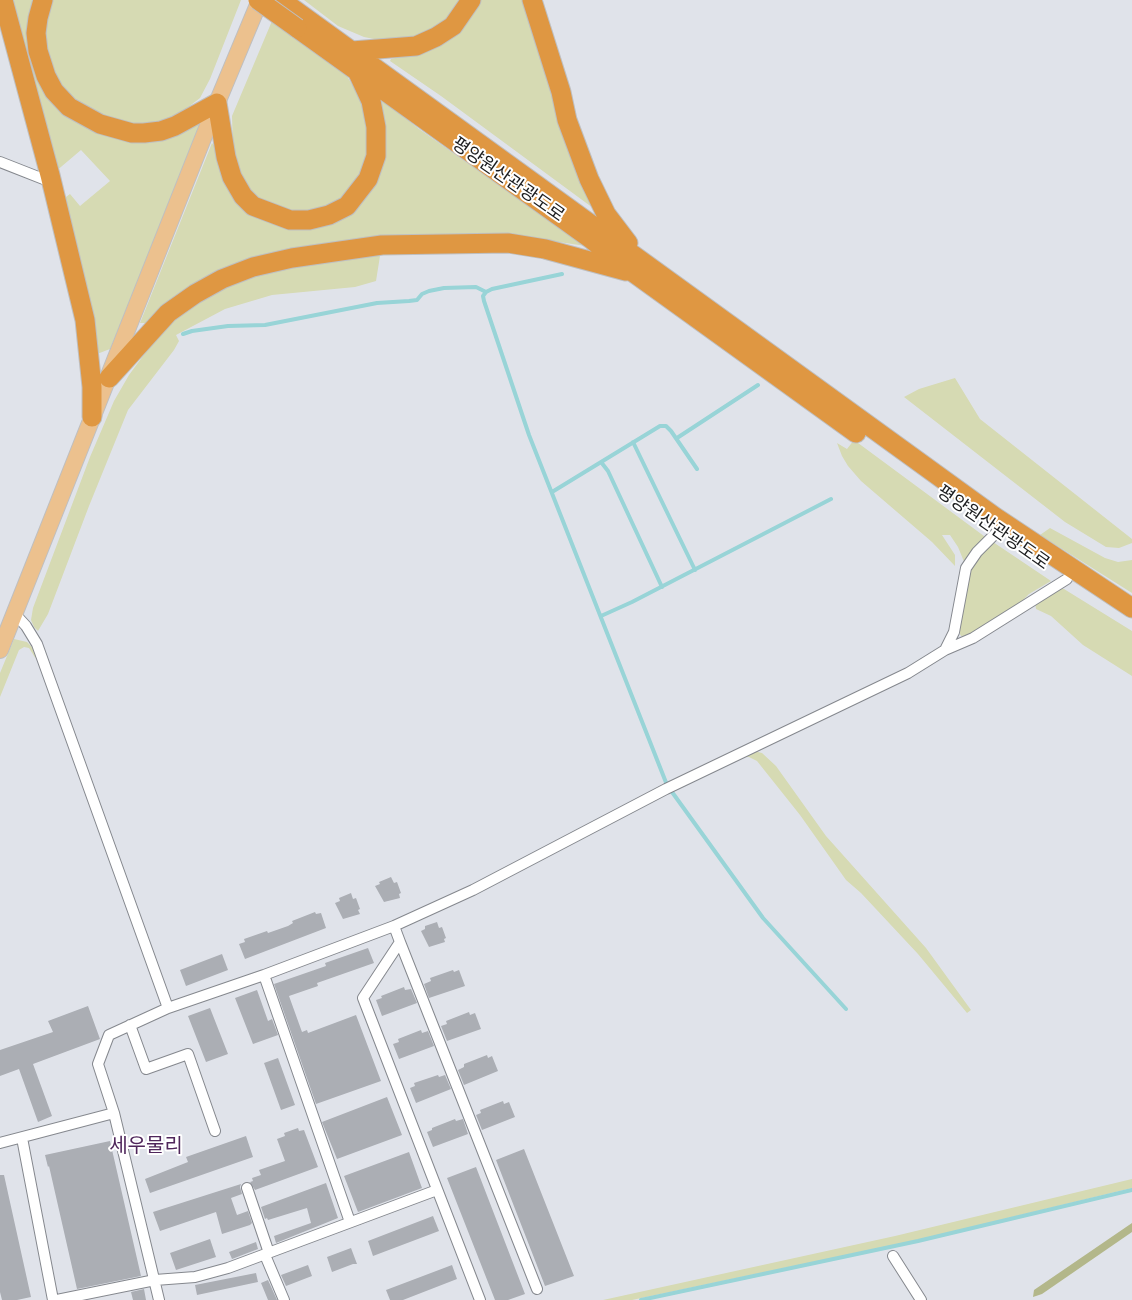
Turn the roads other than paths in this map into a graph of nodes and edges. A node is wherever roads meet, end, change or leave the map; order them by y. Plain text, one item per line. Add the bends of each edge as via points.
1 (3, 0) edge
2 (43, 0) edge
3 (259, 0) edge
4 (281, 0) edge
5 (471, 0) edge
6 (532, 0) edge
7 (300, 22) junction
8 (352, 51) junction
9 (357, 72) junction
10 (217, 103) junction
11 (429, 116) junction
12 (0, 162) edge
13 (51, 182) junction
14 (638, 267) junction
15 (91, 367) junction
16 (112, 370) junction
17 (92, 417) junction
18 (861, 428) junction
19 (997, 532) junction
20 (1067, 579) junction
21 (1132, 608) edge
22 (15, 614) junction
23 (1132, 621) edge
24 (0, 650) edge
25 (945, 650) junction
26 (394, 926) junction
27 (400, 942) junction
28 (264, 974) junction
29 (168, 1008) junction
30 (130, 1025) junction
31 (114, 1113) junction
32 (215, 1131) dead end
33 (22, 1138) junction
34 (0, 1143) edge
35 (247, 1188) dead end
36 (437, 1190) junction
37 (350, 1222) junction
38 (267, 1254) junction
39 (893, 1256) dead end
40 (155, 1280) junction
41 (537, 1289) dead end
42 (53, 1300) edge
43 (57, 1300) edge
44 (159, 1300) edge
45 (284, 1300) edge
46 (480, 1300) edge
47 (921, 1300) edge

1 - 13 highway
2 - 10 highway via 36,33 38,51 54,91 69,107 100,124 144,134 175,126
3 - 7 highway, bridge
3 - 10 main road
4 - 7 highway
5 - 8 highway via 453,26 436,37 408,47
6 - 14 highway via 567,120 589,179
7 - 8 highway
7 - 9 highway
8 - 11 highway
9 - 10 highway via 374,118 376,156 368,179 347,206 309,220 290,220 272,214 253,206 243,196 226,157
9 - 11 highway
10 - 16 main road
11 - 14 highway
11 - 14 highway, 평양원산관광도로 via 590,239
12 - 13 street
13 - 15 highway via 85,320
14 - 16 highway via 508,243 382,245 292,258 253,267 222,279 168,313
14 - 18 highway
15 - 16 highway
15 - 17 highway
16 - 17 main road
17 - 22 main road
18 - 19 highway, 평양원산관광도로
18 - 21 highway
19 - 20 highway, 평양원산관광도로
19 - 25 street via 966,568 954,632
20 - 23 highway, 평양원산관광도로
20 - 25 street via 973,638
22 - 24 main road
22 - 29 street via 37,644
25 - 26 street via 908,673 666,789 473,890
26 - 27 street
26 - 28 street
27 - 36 street via 364,998
27 - 41 street
28 - 29 street
28 - 37 street
29 - 30 street
30 - 31 street via 109,1035 98,1064
30 - 32 street via 146,1069 188,1054
31 - 33 street
31 - 40 street
33 - 34 street
33 - 42 street
35 - 38 street
36 - 37 street
36 - 46 street
37 - 38 street
38 - 40 street via 194,1277
38 - 45 street
39 - 47 street
40 - 43 street
40 - 44 street

